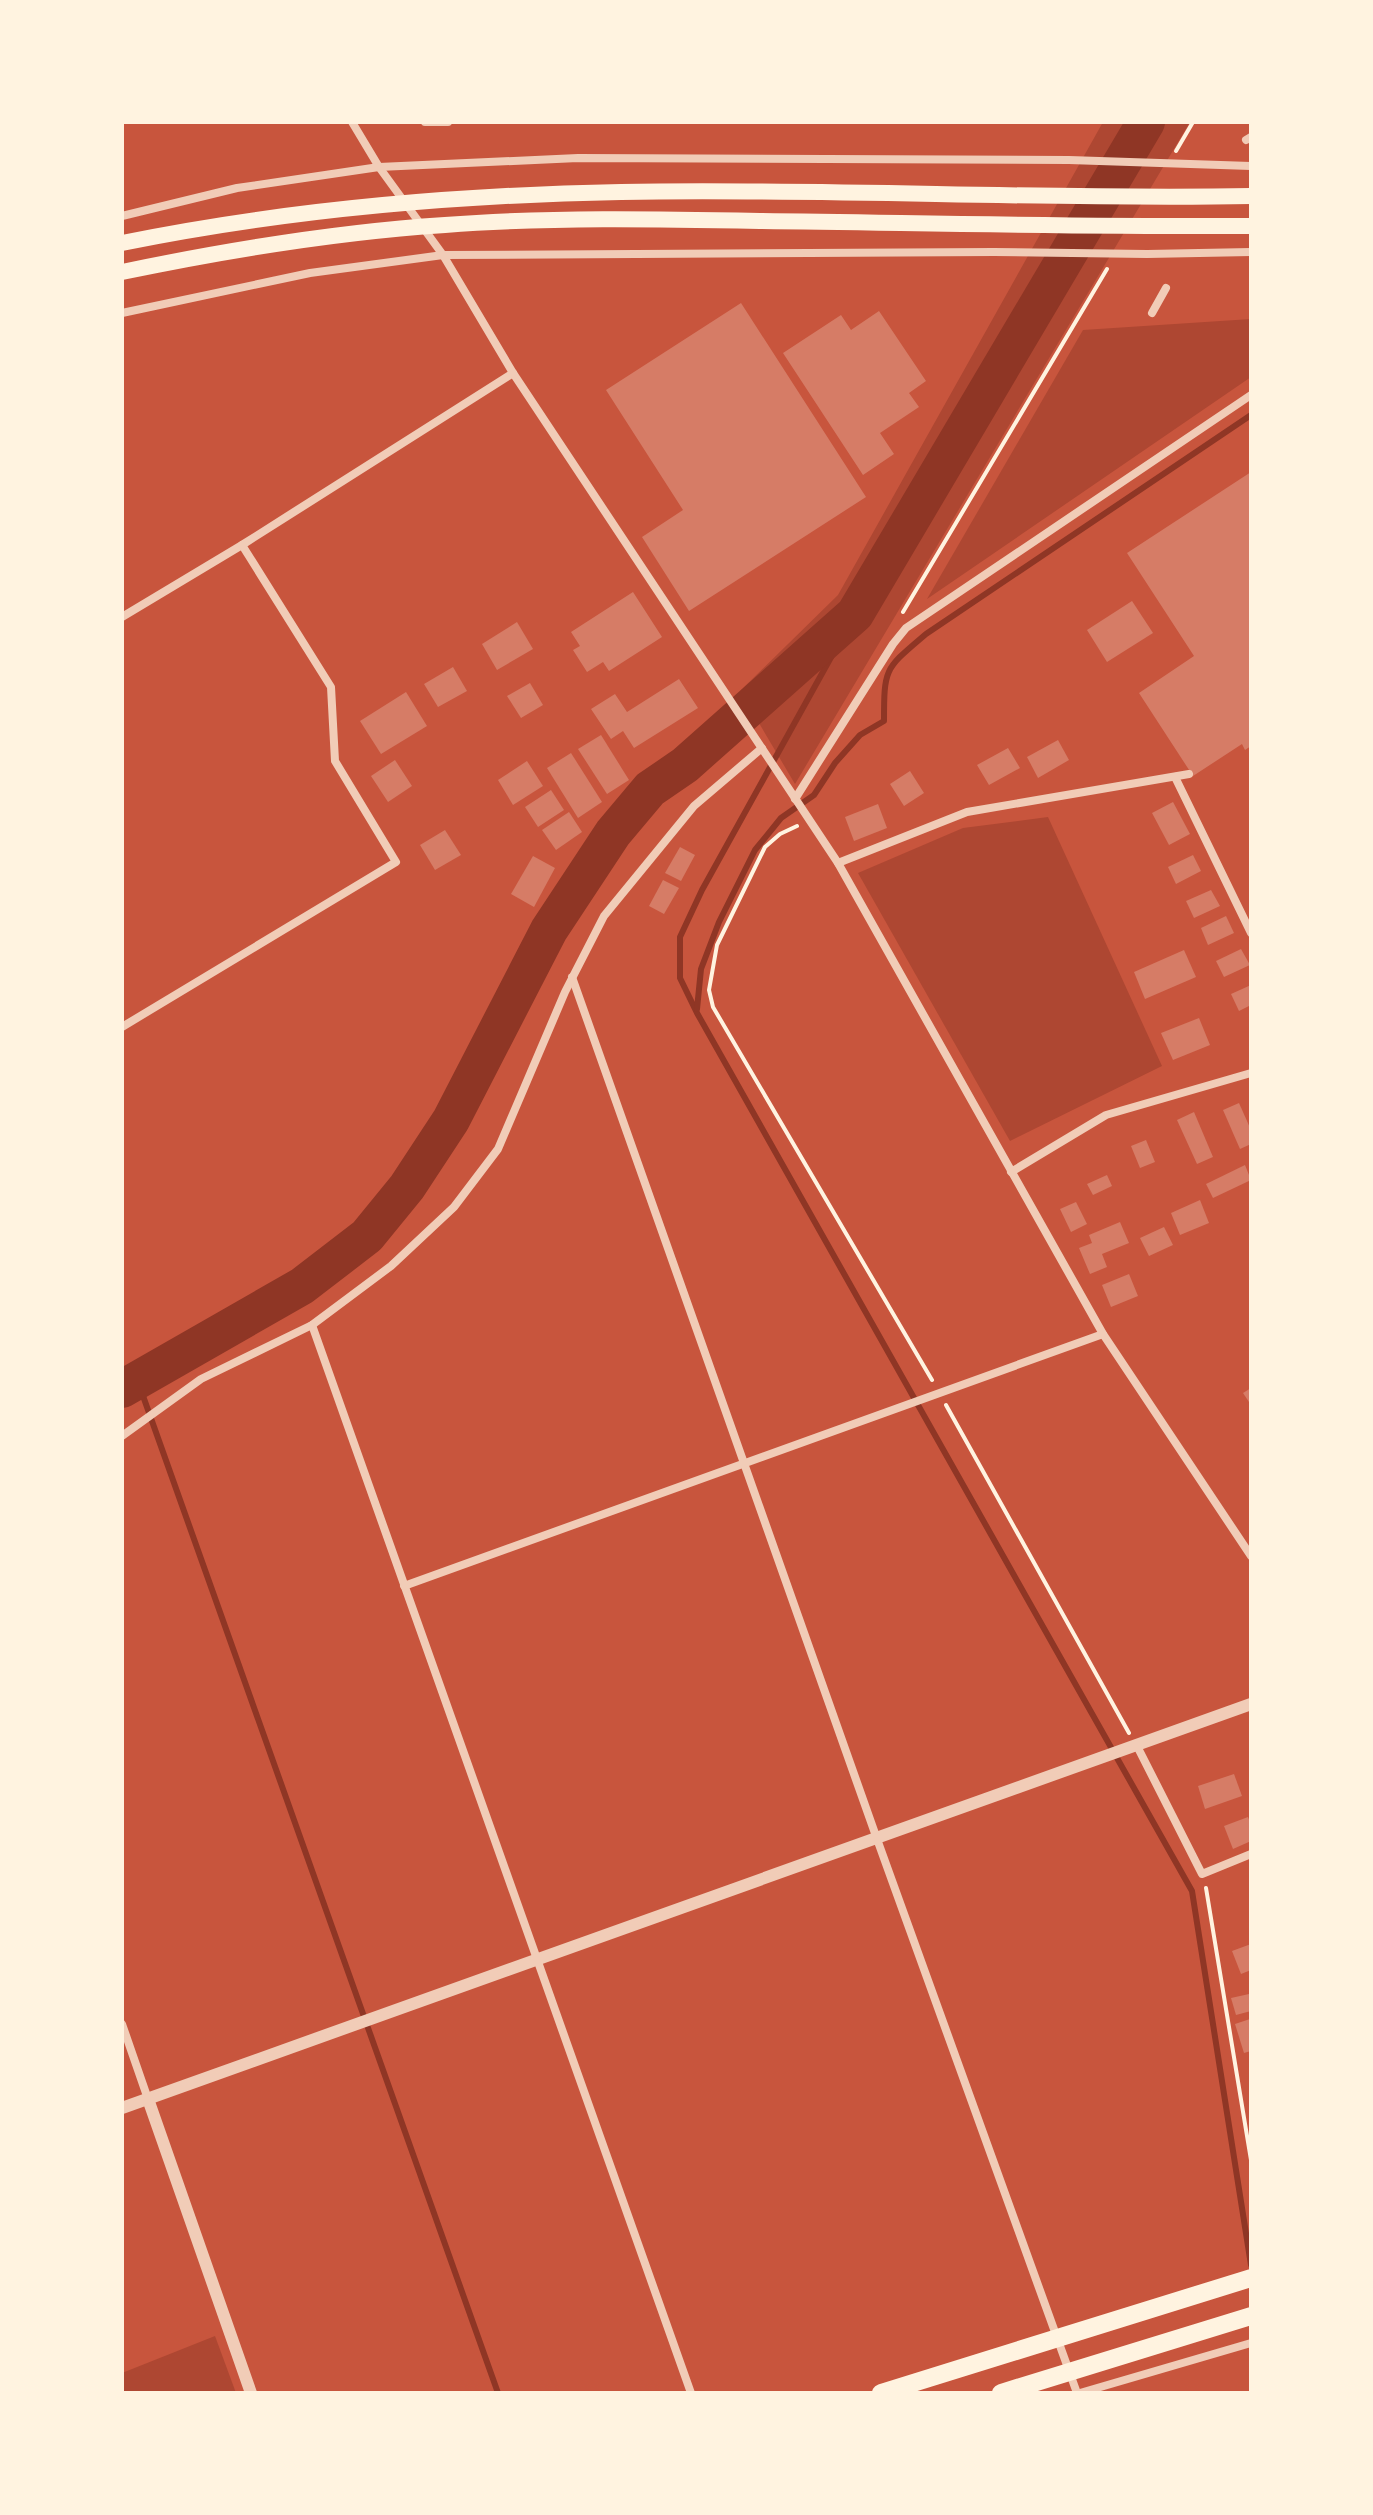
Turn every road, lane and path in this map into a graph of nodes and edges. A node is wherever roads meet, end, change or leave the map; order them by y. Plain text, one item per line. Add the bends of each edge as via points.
1 (352, 122) edge
2 (425, 122) edge
3 (448, 122) edge
4 (1193, 122) edge
5 (1169, 163) dead end
6 (1251, 166) edge
7 (379, 167) junction
8 (1251, 196) edge
9 (122, 216) edge
10 (1251, 226) edge
11 (122, 243) edge
12 (1251, 252) edge
13 (443, 255) junction
14 (1112, 260) dead end
15 (122, 272) edge
16 (1166, 288) dead end
17 (122, 313) edge
18 (1152, 313) dead end
19 (513, 373) junction
20 (1251, 395) edge
21 (242, 545) junction
22 (122, 617) edge
23 (893, 644) junction
24 (762, 748) junction
25 (1189, 774) dead end
26 (1175, 777) junction
27 (795, 799) junction
28 (810, 820) junction
29 (838, 863) junction
30 (1250, 930) edge
31 (572, 977) junction
32 (122, 1027) edge
33 (1251, 1073) edge
34 (1011, 1172) junction
35 (312, 1325) junction
36 (1103, 1334) junction
37 (936, 1393) junction
38 (122, 1436) edge
39 (744, 1464) junction
40 (1251, 1556) edge
41 (404, 1586) junction
42 (1251, 1704) edge
43 (1133, 1747) junction
44 (877, 1839) junction
45 (1251, 1854) edge
46 (1202, 1874) junction
47 (536, 1960) junction
48 (122, 2024) edge
49 (148, 2099) junction
50 (122, 2108) edge
51 (1251, 2160) edge
52 (1251, 2278) edge
53 (1251, 2316) edge
54 (1251, 2343) edge
55 (251, 2393) edge
56 (691, 2393) edge
57 (881, 2393) edge
58 (1001, 2393) edge
59 (1078, 2393) edge

1 - 7 street
2 - 3 street
4 - 5 path
6 - 7 street via 578,158
7 - 9 street via 237,188
7 - 13 street
8 - 11 highway via 606,192 328,212
10 - 15 highway via 618,219 445,225 204,255
12 - 13 street
13 - 17 street via 310,273
13 - 19 street
14 - 23 path via 892,631
16 - 18 street
19 - 21 street
19 - 24 street
20 - 23 street via 906,628
21 - 22 street
21 - 32 street via 331,687 335,761 396,862
23 - 27 street
24 - 27 street
24 - 31 street via 694,806 604,916
25 - 26 street
26 - 29 street via 967,812
26 - 30 street
27 - 28 street
28 - 29 street
28 - 37 path via 765,847 717,945 709,990 713,1007
29 - 34 street
31 - 35 street via 498,1149 454,1207 391,1266
31 - 39 street
33 - 34 street via 1106,1115
34 - 36 street
35 - 38 street via 201,1379
35 - 41 street
36 - 37 street
36 - 40 street
37 - 39 street
37 - 43 path
39 - 41 street
39 - 44 street
41 - 47 street
42 - 43 street
43 - 44 street
43 - 46 street
44 - 47 street
44 - 59 street
45 - 46 street
46 - 51 path via 1210,1897
47 - 49 street
47 - 56 street
48 - 49 street
49 - 50 street
49 - 55 street
52 - 57 highway
53 - 58 highway
54 - 59 street

